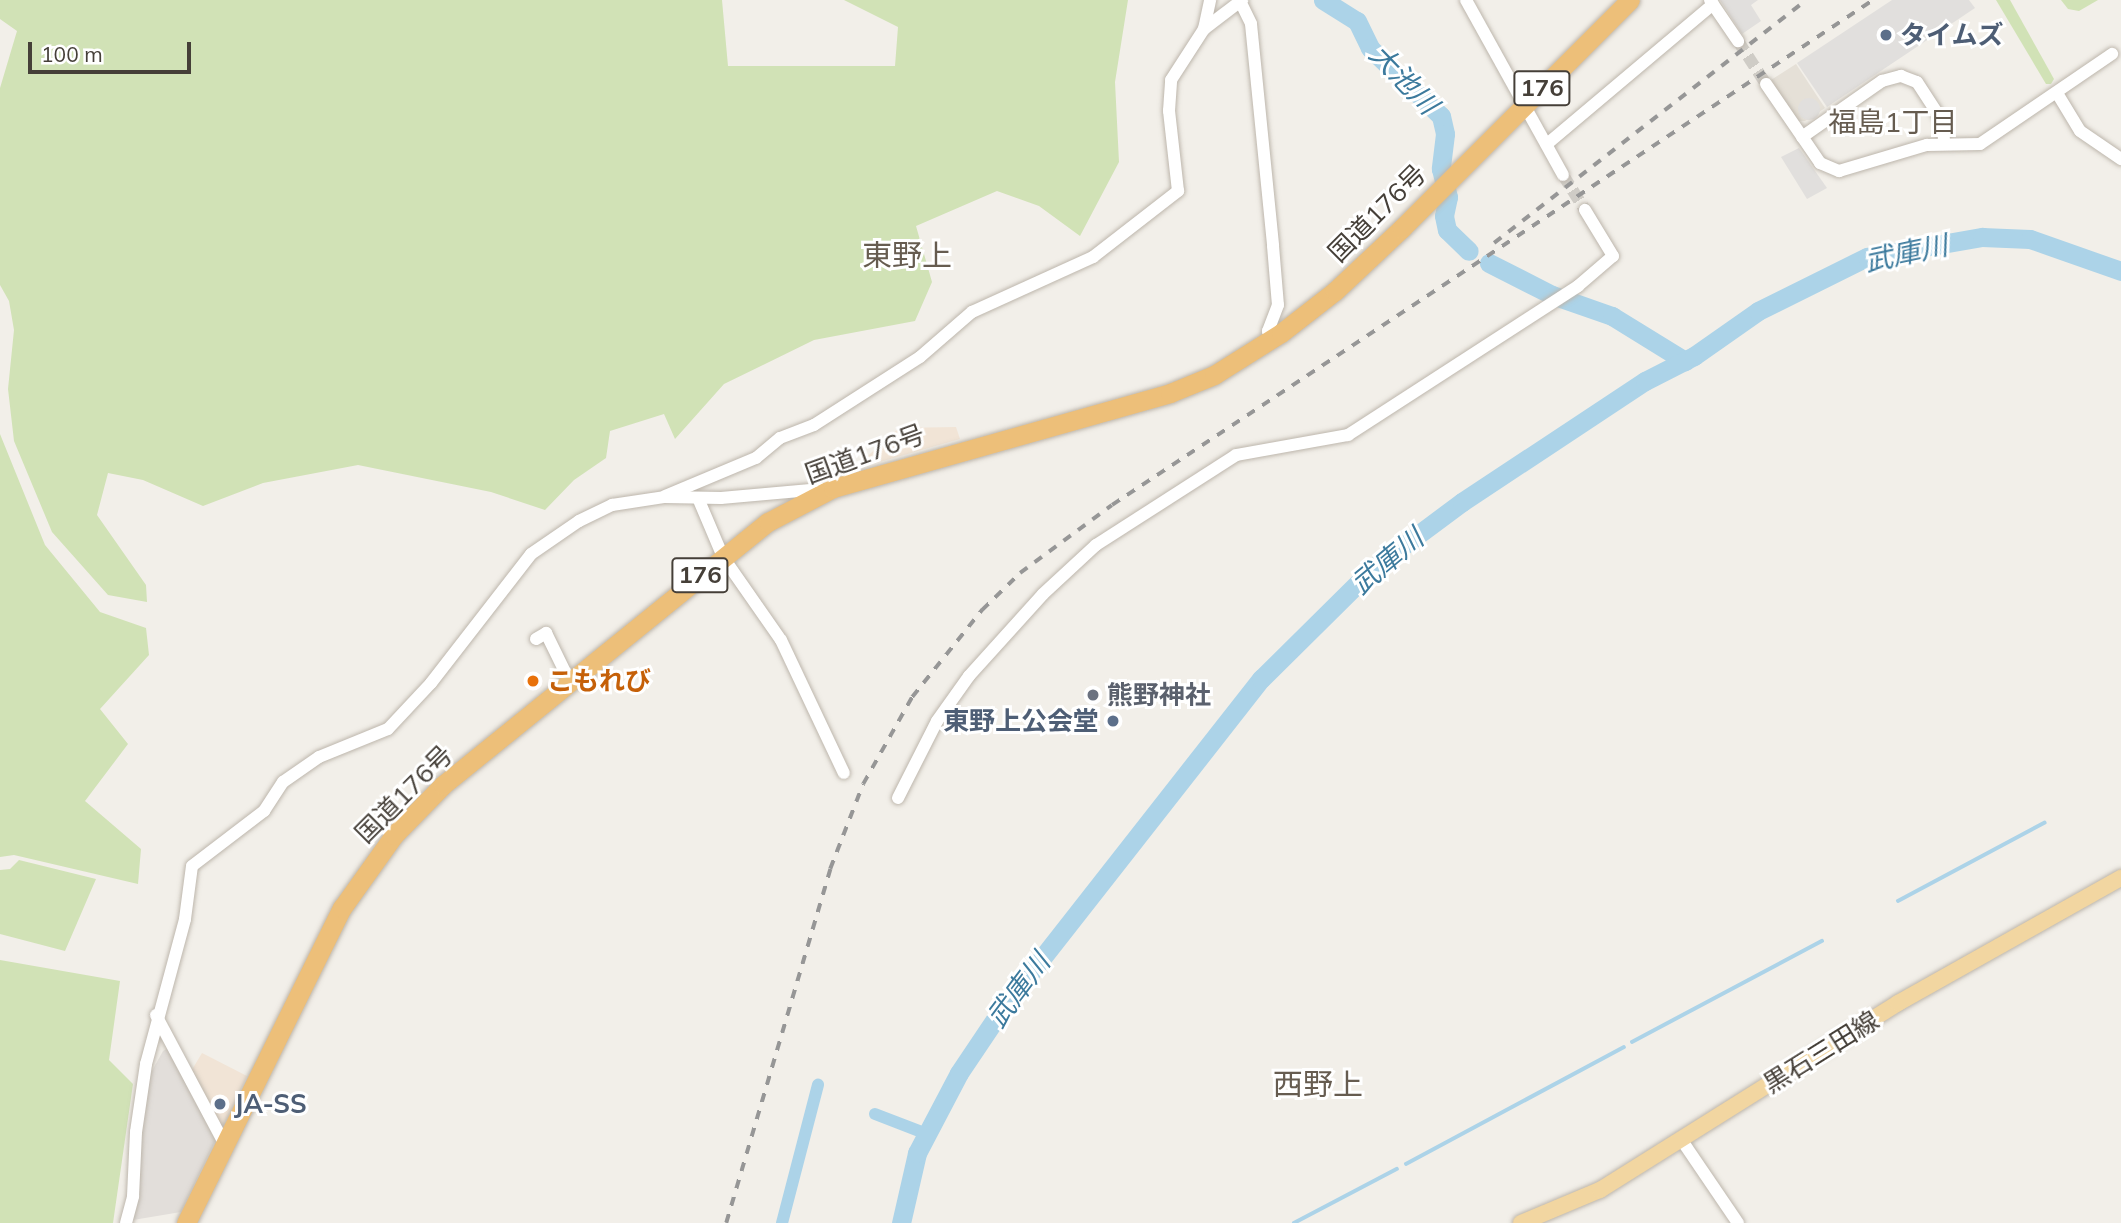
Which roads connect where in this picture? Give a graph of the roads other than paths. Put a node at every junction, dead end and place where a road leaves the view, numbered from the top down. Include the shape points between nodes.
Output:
1 (1210, 0) edge
2 (1466, 0) edge
3 (1630, 0) edge
4 (1241, 1) edge
5 (1711, 2) edge
6 (1204, 29) junction
7 (1738, 41) tunnel mouth
8 (2112, 54) dead end
9 (1766, 84) tunnel mouth
10 (2057, 93) junction
11 (1526, 104) junction
12 (1802, 137) junction
13 (1546, 144) junction
14 (1944, 144) junction
15 (2121, 159) edge
16 (1563, 175) tunnel mouth
17 (1585, 210) tunnel mouth
18 (1271, 339) junction
19 (833, 488) junction
20 (664, 497) junction
21 (698, 498) junction
22 (723, 557) junction
23 (536, 639) dead end
24 (570, 682) junction
25 (844, 773) dead end
26 (898, 798) dead end
27 (2121, 878) edge
28 (156, 1015) junction
29 (1683, 1142) junction
30 (225, 1145) junction
31 (126, 1223) edge
32 (186, 1223) edge
33 (1521, 1223) edge
34 (1738, 1223) edge

1 - 6 street
2 - 11 street
3 - 11 highway, 国道176号 / 176
4 - 6 street
4 - 18 street via 1251,24 1273,246 1278,305 1268,331
5 - 7 street
5 - 13 street
6 - 20 street via 1171,80 1169,111 1178,191 1093,257 972,312 920,357 814,425 780,438 756,458
8 - 10 street
9 - 12 street
10 - 14 street via 1980,144
10 - 15 street via 2080,131
11 - 13 street
11 - 18 highway, 国道176号 / 176 via 1335,291
12 - 14 street via 1820,163 1839,171 1891,153
12 - 14 street via 1882,81 1901,76 1917,82 1936,112 1944,128
13 - 16 street
17 - 26 street via 1613,256 1578,286 1348,435 1236,455 1096,545 1043,594 969,676 937,721
18 - 19 highway, 国道176号 / 176 via 1214,375 1170,393
19 - 21 street
19 - 22 highway, 国道176号 / 176 via 768,522
20 - 21 street
20 - 28 street via 612,505 531,554 431,683 388,729 319,757 283,782 264,811 192,866 185,919
21 - 22 street
22 - 24 highway, 国道176号 / 176
22 - 25 street via 781,640
23 - 24 street via 546,633
24 - 30 highway, 国道176号 / 176 via 443,785 369,866 342,908
27 - 29 main road, 黒石三田線 via 1898,1003
28 - 30 street
28 - 31 street
29 - 33 main road, 黒石三田線 via 1600,1190
29 - 34 street
30 - 32 highway, 国道176号 / 176

